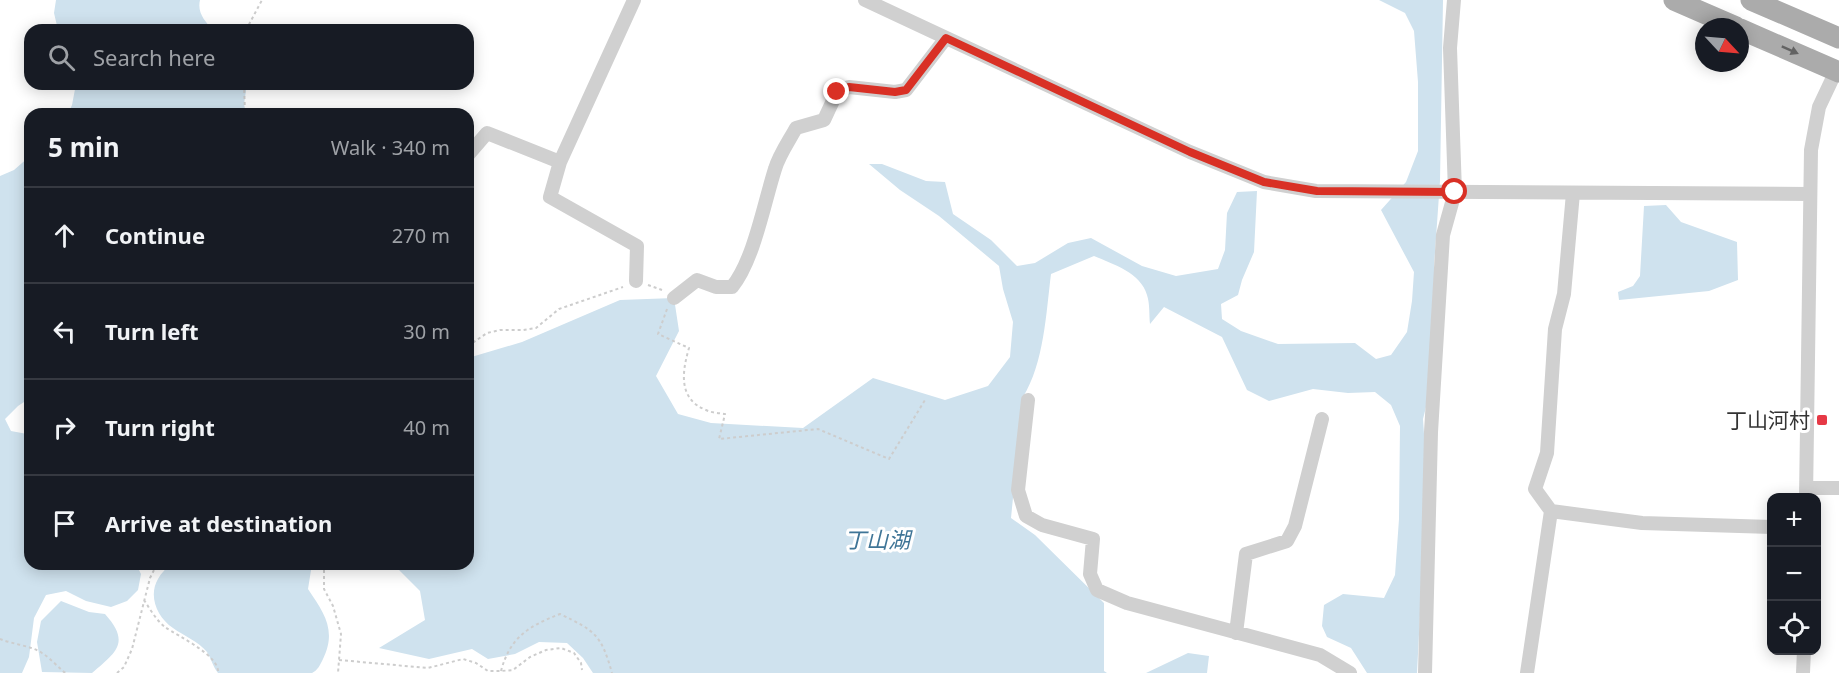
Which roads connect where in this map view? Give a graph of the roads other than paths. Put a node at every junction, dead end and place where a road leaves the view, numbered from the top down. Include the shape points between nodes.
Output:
1 (634, 0) edge
2 (865, 0) edge
3 (1454, 0) edge
4 (1674, 0) edge
5 (1751, 0) edge
6 (1715, 18) edge
7 (1749, 33) edge
8 (946, 38) junction
9 (1839, 38) edge
10 (1838, 71) edge
11 (474, 148) edge
12 (560, 162) junction
13 (1455, 192) junction
14 (1573, 193) junction
15 (1810, 194) junction
16 (636, 281) road end
17 (669, 297) road end
18 (1028, 400) dead end
19 (1322, 419) dead end
20 (1839, 488) edge
21 (1806, 493) edge
22 (1551, 511) junction
23 (1767, 527) edge
24 (1236, 633) junction
25 (1804, 655) edge
26 (1350, 673) edge
27 (1425, 673) edge
28 (1527, 673) edge
29 (1803, 673) edge

1 - 12 street
2 - 8 street
3 - 13 street via 1450,48
4 - 6 main road
5 - 9 main road
7 -> 10 main road
8 - 13 street via 1190,152 1264,182 1317,191
8 - 17 street via 906,90 849,87 837,92 824,120 796,128 775,166 739,278 732,287 716,287 697,280
10 - 15 street via 1819,107 1811,150
11 - 12 street via 487,133
12 - 16 street via 550,197 637,246
13 - 14 street
13 - 27 street via 1442,247 1431,432
14 - 15 street
14 - 22 street via 1564,294 1556,329 1547,453 1535,489
15 - 21 street
18 - 24 street via 1018,490 1026,516 1042,525 1092,538 1090,574 1097,590 1127,603
19 - 24 street via 1287,541 1246,554
20 - 21 street
22 - 23 street via 1642,523
22 - 28 street
24 - 26 street via 1320,655
25 - 29 street

